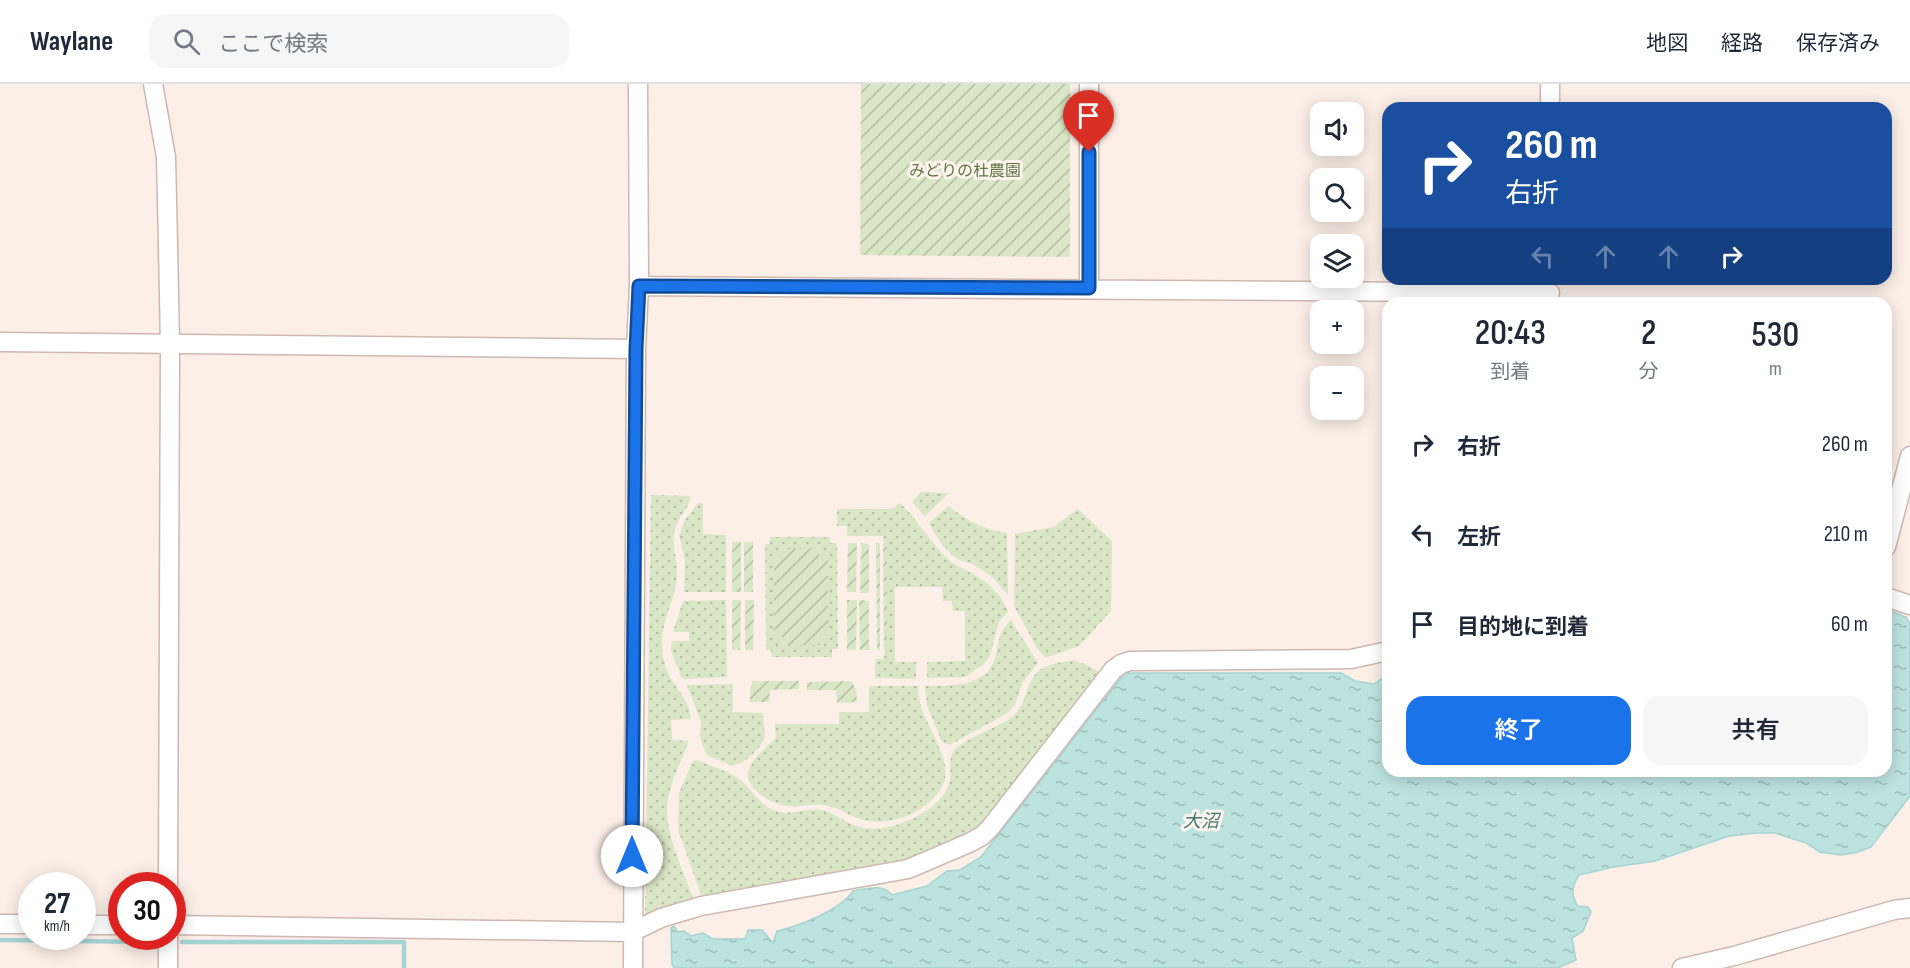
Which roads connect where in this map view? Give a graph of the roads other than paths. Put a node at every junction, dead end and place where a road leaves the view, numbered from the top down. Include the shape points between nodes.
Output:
1 (153, 84) edge
2 (638, 84) edge
3 (1089, 84) edge
4 (1550, 84) edge
5 (1550, 102) edge
6 (639, 286) junction
7 (1089, 288) junction
8 (1550, 292) edge
9 (0, 342) edge
10 (170, 344) junction
11 (636, 349) junction
12 (1910, 456) edge
13 (1892, 524) edge
14 (1892, 599) edge
15 (1910, 605) edge
16 (1382, 652) edge
17 (168, 872) edge
18 (1910, 908) edge
19 (0, 924) edge
20 (18, 924) edge
21 (186, 925) edge
22 (632, 932) junction
23 (168, 950) edge
24 (168, 968) edge
25 (633, 968) edge
26 (1682, 968) edge

1 - 10 street via 166,157
2 - 6 street
3 - 7 street
4 - 5 street
6 - 7 street
6 - 11 street
7 - 8 street
9 - 10 street
10 - 11 street
10 - 17 street
11 - 22 street
12 - 13 street
14 - 15 street
16 - 22 street via 1351,659 1121,664 982,836 909,869 701,906
18 - 26 street
19 - 20 street
21 - 22 street
22 - 25 street
23 - 24 street

